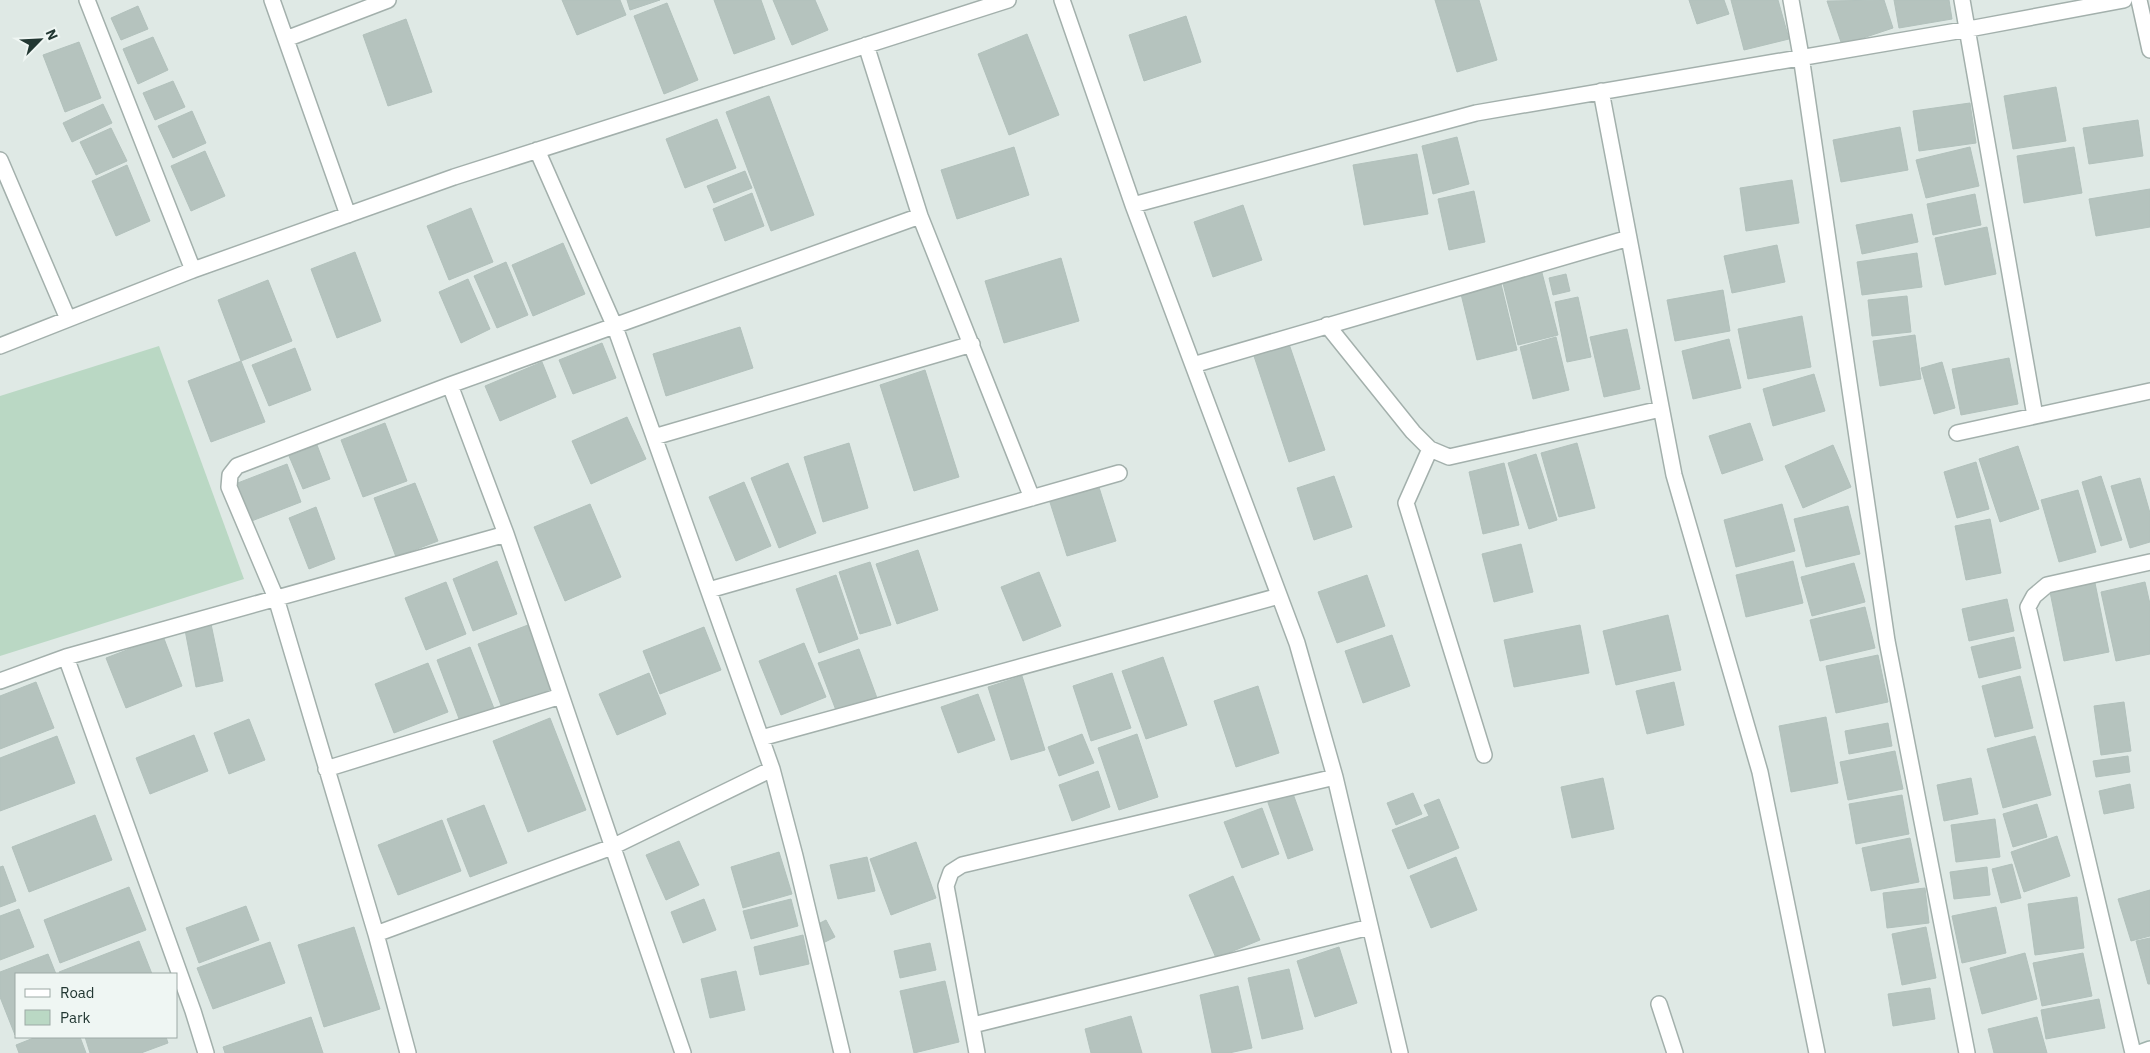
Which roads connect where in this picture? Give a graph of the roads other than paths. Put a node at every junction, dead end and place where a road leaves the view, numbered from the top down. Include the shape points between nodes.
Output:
1 (87, 0) edge
2 (272, 0) edge
3 (388, 0) edge
4 (1008, 0) edge
5 (1062, 0) edge
6 (1791, 0) edge
7 (1962, 0) edge
8 (2124, 0) edge
9 (2139, 0) edge
10 (1969, 29) junction
11 (286, 39) junction
12 (866, 45) junction
13 (2150, 50) edge
14 (1801, 56) junction
15 (1601, 91) junction
16 (537, 150) junction
17 (0, 160) edge
18 (1133, 205) junction
19 (348, 215) junction
20 (920, 216) junction
21 (1629, 238) junction
22 (192, 270) junction
23 (68, 319) junction
24 (1327, 325) junction
25 (614, 327) junction
26 (972, 344) junction
27 (0, 346) edge
28 (1193, 366) junction
29 (450, 385) junction
30 (2150, 391) edge
31 (1661, 409) junction
32 (2035, 416) junction
33 (1958, 434) dead end
34 (654, 437) junction
35 (1430, 449) junction
36 (1119, 473) dead end
37 (1032, 498) junction
38 (506, 534) junction
39 (2150, 562) edge
40 (708, 590) junction
41 (1279, 596) junction
42 (276, 598) junction
43 (66, 657) junction
44 (0, 681) edge
45 (561, 696) junction
46 (761, 738) junction
47 (1484, 755) dead end
48 (326, 769) junction
49 (772, 769) junction
50 (1335, 778) junction
51 (612, 847) junction
52 (1370, 927) junction
53 (376, 934) junction
54 (1659, 1004) dead end
55 (973, 1025) junction
56 (2150, 1048) edge
57 (206, 1053) edge
58 (408, 1053) edge
59 (683, 1053) edge
60 (842, 1053) edge
61 (977, 1053) edge
62 (1400, 1053) edge
63 (1675, 1053) edge
64 (1818, 1053) edge
65 (1967, 1053) edge
66 (2134, 1053) edge
67 (2139, 1053) edge

1 - 22 street
2 - 11 street
3 - 11 street
4 - 12 street
5 - 18 street
6 - 14 street
7 - 10 street
8 - 10 street
9 - 13 street
10 - 14 street
10 - 32 street
11 - 19 street
12 - 16 street
12 - 20 street
14 - 15 street
14 - 65 street via 1887,641
15 - 18 street via 1476,113
15 - 21 street
16 - 19 street
16 - 25 street
17 - 23 street
18 - 28 street
19 - 22 street
20 - 25 street
20 - 26 street
21 - 24 street
21 - 31 street
22 - 23 street
23 - 27 street
24 - 28 street
24 - 35 street
25 - 29 street
25 - 34 street
26 - 34 street
26 - 37 street
28 - 41 street
29 - 38 street
29 - 42 street via 237,466 230,475 229,487
30 - 32 street
31 - 35 street via 1449,457
31 - 64 street via 1674,475 1760,772
32 - 33 street
34 - 40 street
35 - 47 street via 1406,503
36 - 37 street
37 - 40 street
38 - 42 street
38 - 45 street
39 - 66 street via 2047,585 2034,596 2028,608
40 - 46 street
41 - 46 street
41 - 50 street
42 - 43 street
42 - 48 street
43 - 44 street
43 - 57 street
45 - 48 street
45 - 51 street
46 - 49 street
48 - 53 street
49 - 51 street
49 - 60 street
50 - 52 street
50 - 55 street via 962,866 951,872 946,886
51 - 53 street
51 - 59 street
52 - 55 street
52 - 62 street
53 - 58 street
54 - 63 street
55 - 61 street
56 - 67 street

